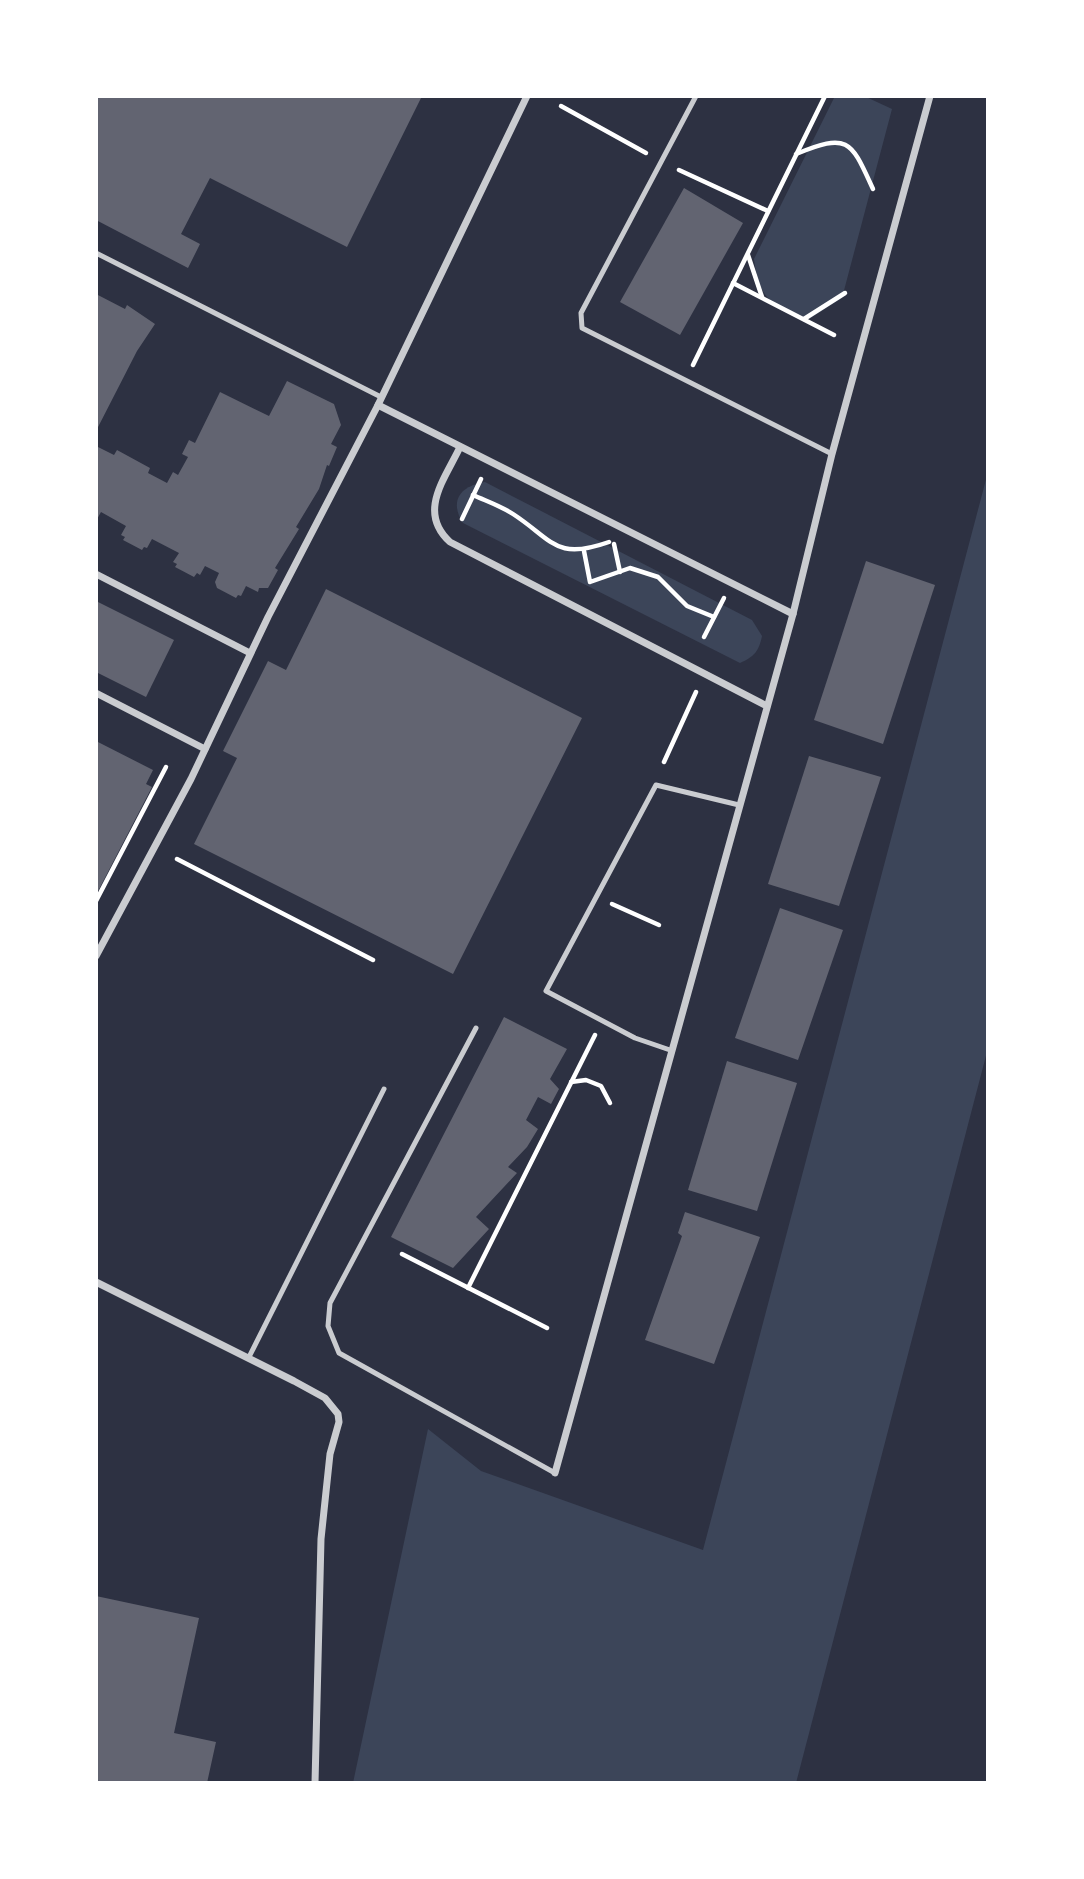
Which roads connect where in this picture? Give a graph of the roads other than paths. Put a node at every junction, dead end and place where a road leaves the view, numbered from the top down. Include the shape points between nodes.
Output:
1 (527, 96) edge
2 (696, 96) edge
3 (927, 97) edge
4 (96, 253) edge
5 (379, 401) junction
6 (460, 447) junction
7 (832, 454) junction
8 (96, 574) edge
9 (793, 614) junction
10 (250, 653) junction
11 (96, 693) edge
12 (767, 706) junction
13 (205, 749) junction
14 (739, 805) junction
15 (99, 945) edge
16 (96, 956) edge
17 (475, 1028) dead end
18 (670, 1050) junction
19 (384, 1089) dead end
20 (96, 1282) edge
21 (249, 1357) junction
22 (555, 1473) joint
23 (315, 1783) edge

1 - 5 street
2 - 7 lane via 581,313 582,328
3 - 7 street
4 - 5 lane
5 - 6 street
5 - 10 street
6 - 9 street
6 - 12 street via 433,503 435,520 450,542
7 - 9 street
8 - 10 street
9 - 12 street
10 - 13 street
11 - 13 street
12 - 14 street
13 - 15 street
14 - 18 street
14 - 18 lane via 656,785 546,991 635,1038
15 - 16 street
17 - 22 lane via 330,1303 327,1326 339,1353
18 - 22 street
19 - 21 lane
20 - 21 street
21 - 23 street via 325,1398 338,1414 321,1539

